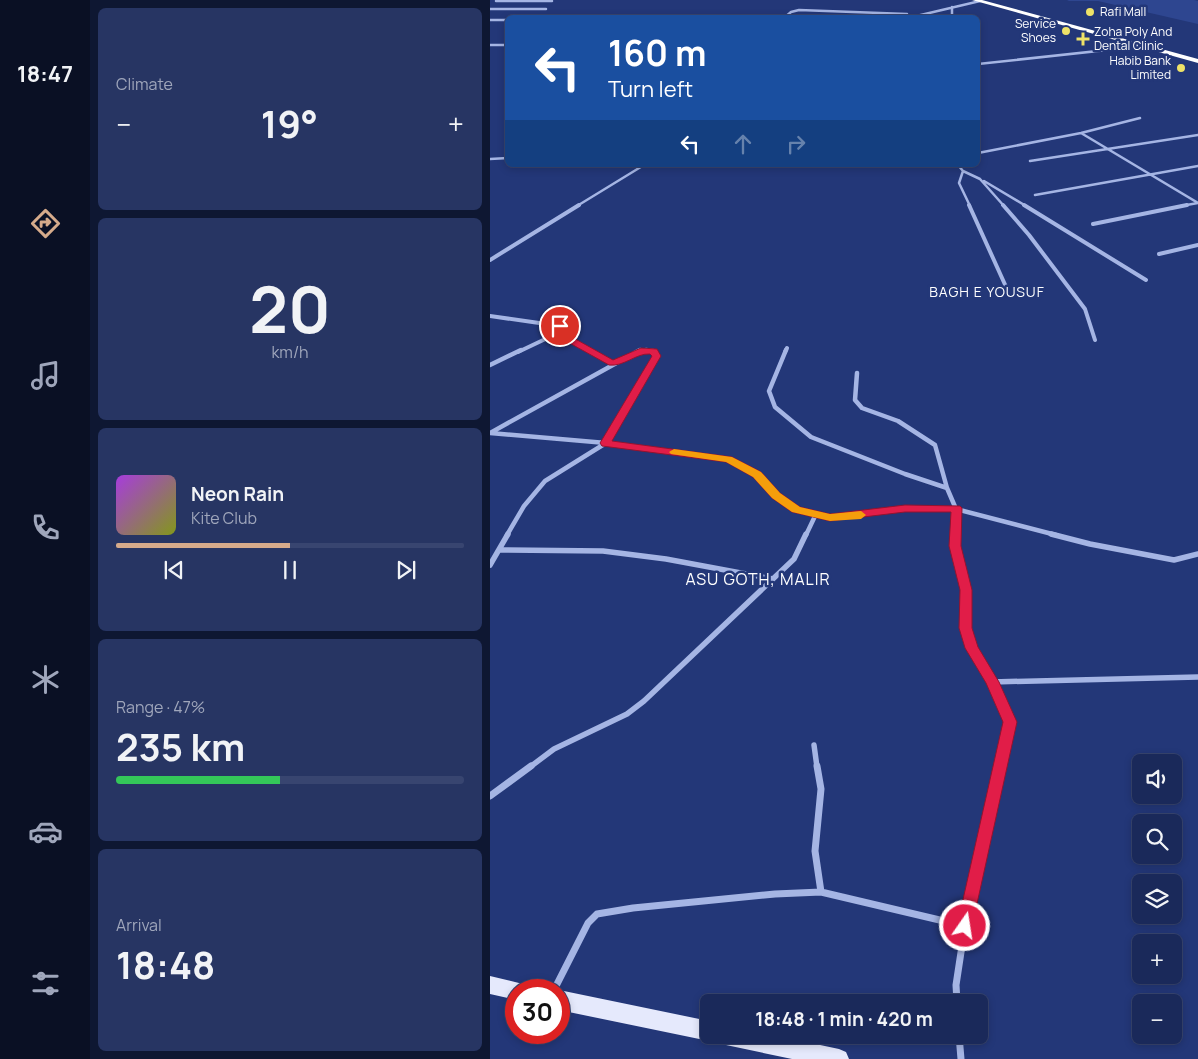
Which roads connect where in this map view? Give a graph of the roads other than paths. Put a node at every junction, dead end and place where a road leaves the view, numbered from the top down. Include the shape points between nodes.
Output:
1 (994, 0) edge
2 (496, 1) edge
3 (552, 1) dead end
4 (978, 1) edge
5 (490, 6) edge
6 (952, 7) junction
7 (490, 9) edge
8 (546, 9) dead end
9 (838, 12) junction
10 (788, 15) edge
11 (834, 15) edge
12 (907, 15) edge
13 (919, 15) edge
14 (952, 15) edge
15 (490, 20) edge
16 (505, 20) edge
17 (490, 45) edge
18 (505, 45) edge
19 (1145, 46) junction
20 (1198, 53) edge
21 (1198, 61) edge
22 (980, 64) edge
23 (1140, 118) dead end
24 (1081, 133) junction
25 (1198, 134) edge
26 (1110, 149) junction
27 (980, 153) edge
28 (505, 158) edge
29 (490, 159) edge
30 (1030, 161) dead end
31 (1198, 166) edge
32 (641, 167) edge
33 (960, 167) edge
34 (963, 171) junction
35 (1151, 174) junction
36 (980, 179) junction
37 (1035, 195) dead end
38 (1198, 203) edge
39 (1093, 224) dead end
40 (1198, 245) edge
41 (1159, 254) dead end
42 (490, 259) edge
43 (1146, 280) dead end
44 (1007, 289) dead end
45 (490, 316) edge
46 (558, 333) junction
47 (1095, 340) dead end
48 (787, 348) dead end
49 (613, 364) junction
50 (490, 365) edge
51 (857, 373) dead end
52 (490, 433) edge
53 (606, 443) junction
54 (947, 488) junction
55 (956, 508) junction
56 (816, 514) junction
57 (500, 550) junction
58 (1197, 556) edge
59 (490, 565) edge
60 (772, 579) junction
61 (1198, 676) edge
62 (992, 682) junction
63 (814, 745) dead end
64 (490, 796) edge
65 (820, 892) junction
66 (965, 926) junction
67 (560, 979) edge
68 (490, 985) edge
69 (505, 988) edge
70 (957, 994) edge
71 (570, 1002) edge
72 (700, 1029) edge
73 (768, 1044) edge
74 (960, 1044) edge
75 (839, 1059) edge
76 (961, 1059) edge

1 - 20 highway
2 - 3 street
2 - 5 street
4 - 6 street
4 - 19 highway
6 - 13 street
6 - 14 street
7 - 8 street
9 - 10 street via 794,10
9 - 11 street
9 - 12 street
15 - 16 street
17 - 18 street
19 - 21 highway
19 - 22 street
23 - 24 street
24 - 26 street
24 - 27 street
25 - 26 street
26 - 30 street
26 - 35 street
28 - 29 street
31 - 35 street
32 - 42 street
33 - 34 street
34 - 36 street
34 - 44 street via 959,183
35 - 37 street
35 - 38 street
36 - 43 street
36 - 47 street via 1030,235 1085,309
38 - 39 street
40 - 41 street
45 - 46 street via 556,325 562,328
46 - 49 street
46 - 50 street
48 - 54 street via 769,391 775,407 811,437
49 - 52 street
49 - 53 street via 641,350 654,351 656,356
51 - 54 street via 854,400 862,408 898,421 935,445
52 - 53 street
53 - 56 street via 728,459 757,475 776,495 796,509
53 - 57 street via 545,481 524,506
54 - 55 street
55 - 56 street via 905,508 830,517
55 - 58 street via 1100,546 1174,560
55 - 62 street via 955,546 966,590 966,628 971,648
56 - 60 street via 794,559
57 - 59 street
57 - 60 street via 603,552 666,559
60 - 64 street via 644,701 627,714 554,749
61 - 62 street
62 - 66 street via 1010,722
63 - 65 street via 822,789 815,852
65 - 66 street
65 - 67 street via 642,907 597,914 588,923
66 - 70 street
68 - 69 main road
71 - 72 main road
73 - 75 main road
74 - 76 street

